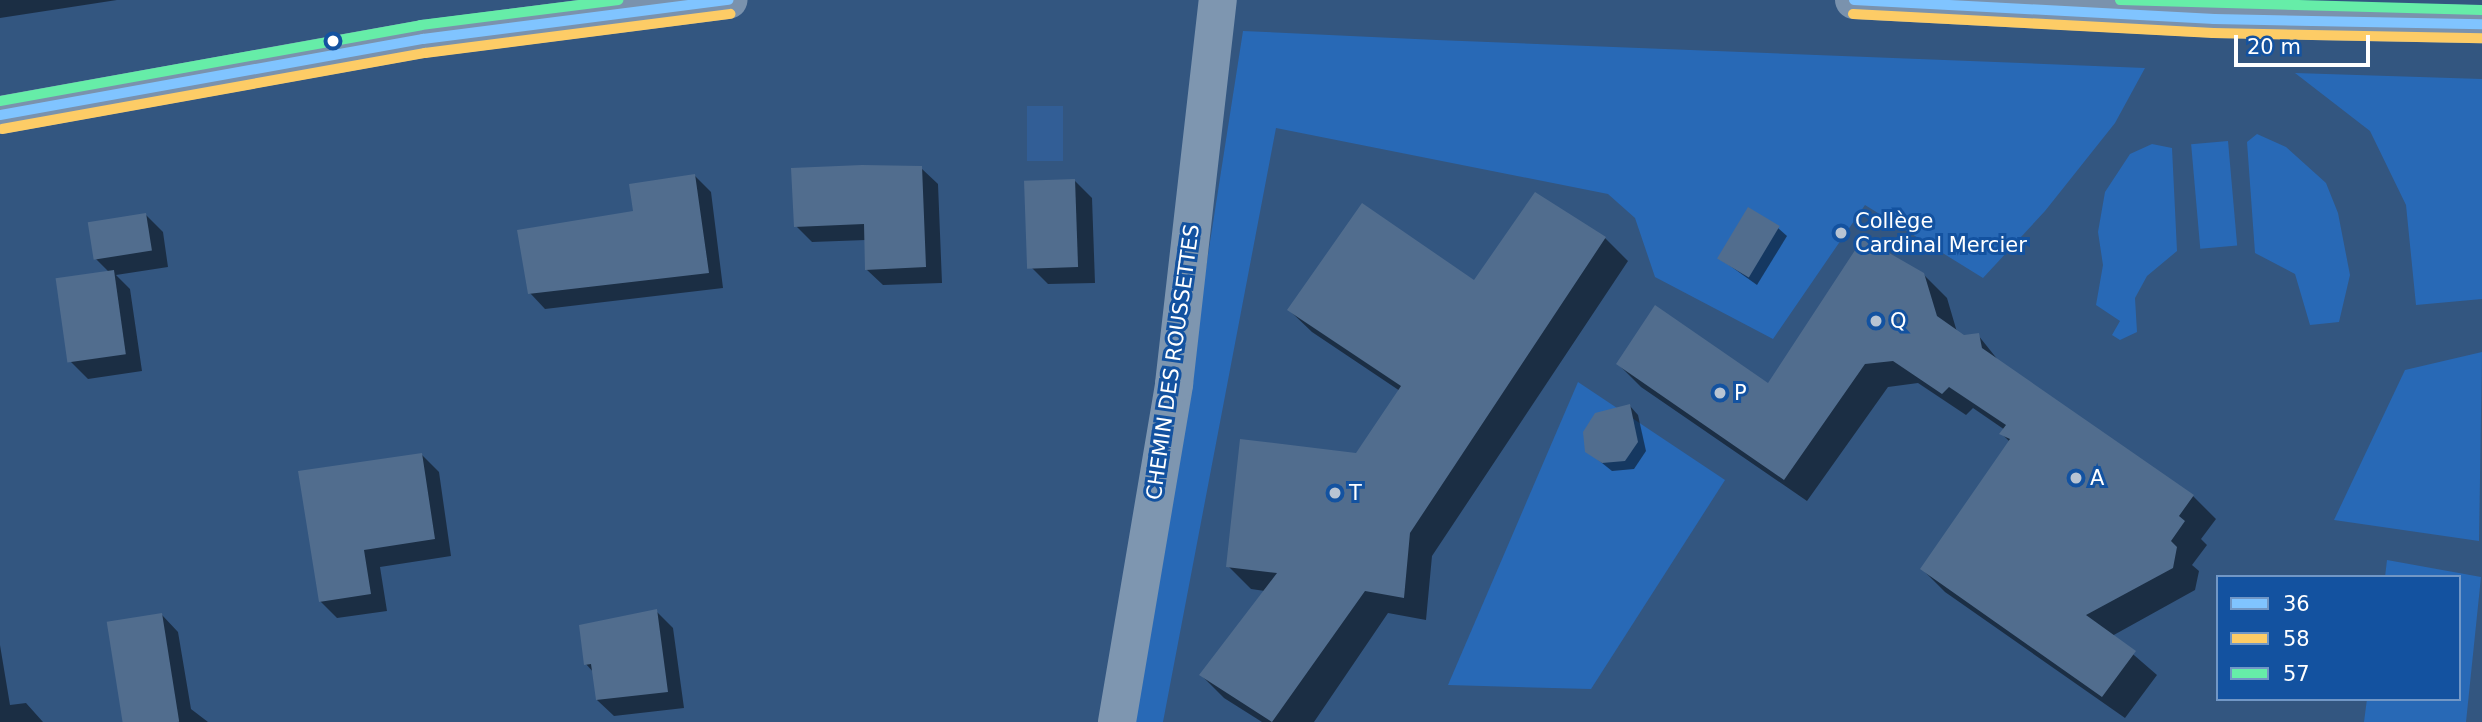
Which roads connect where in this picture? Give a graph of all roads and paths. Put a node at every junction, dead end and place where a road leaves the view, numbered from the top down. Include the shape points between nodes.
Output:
1 (729, 0) edge
2 (1217, 0) edge
3 (1854, 0) edge
4 (2482, 24) edge
5 (0, 115) edge
6 (1118, 722) edge

1 - 5 main road via 423,39
2 - 6 street, CHEMIN DES ROUSSETTES via 1174,384
3 - 4 main road via 2214,19

